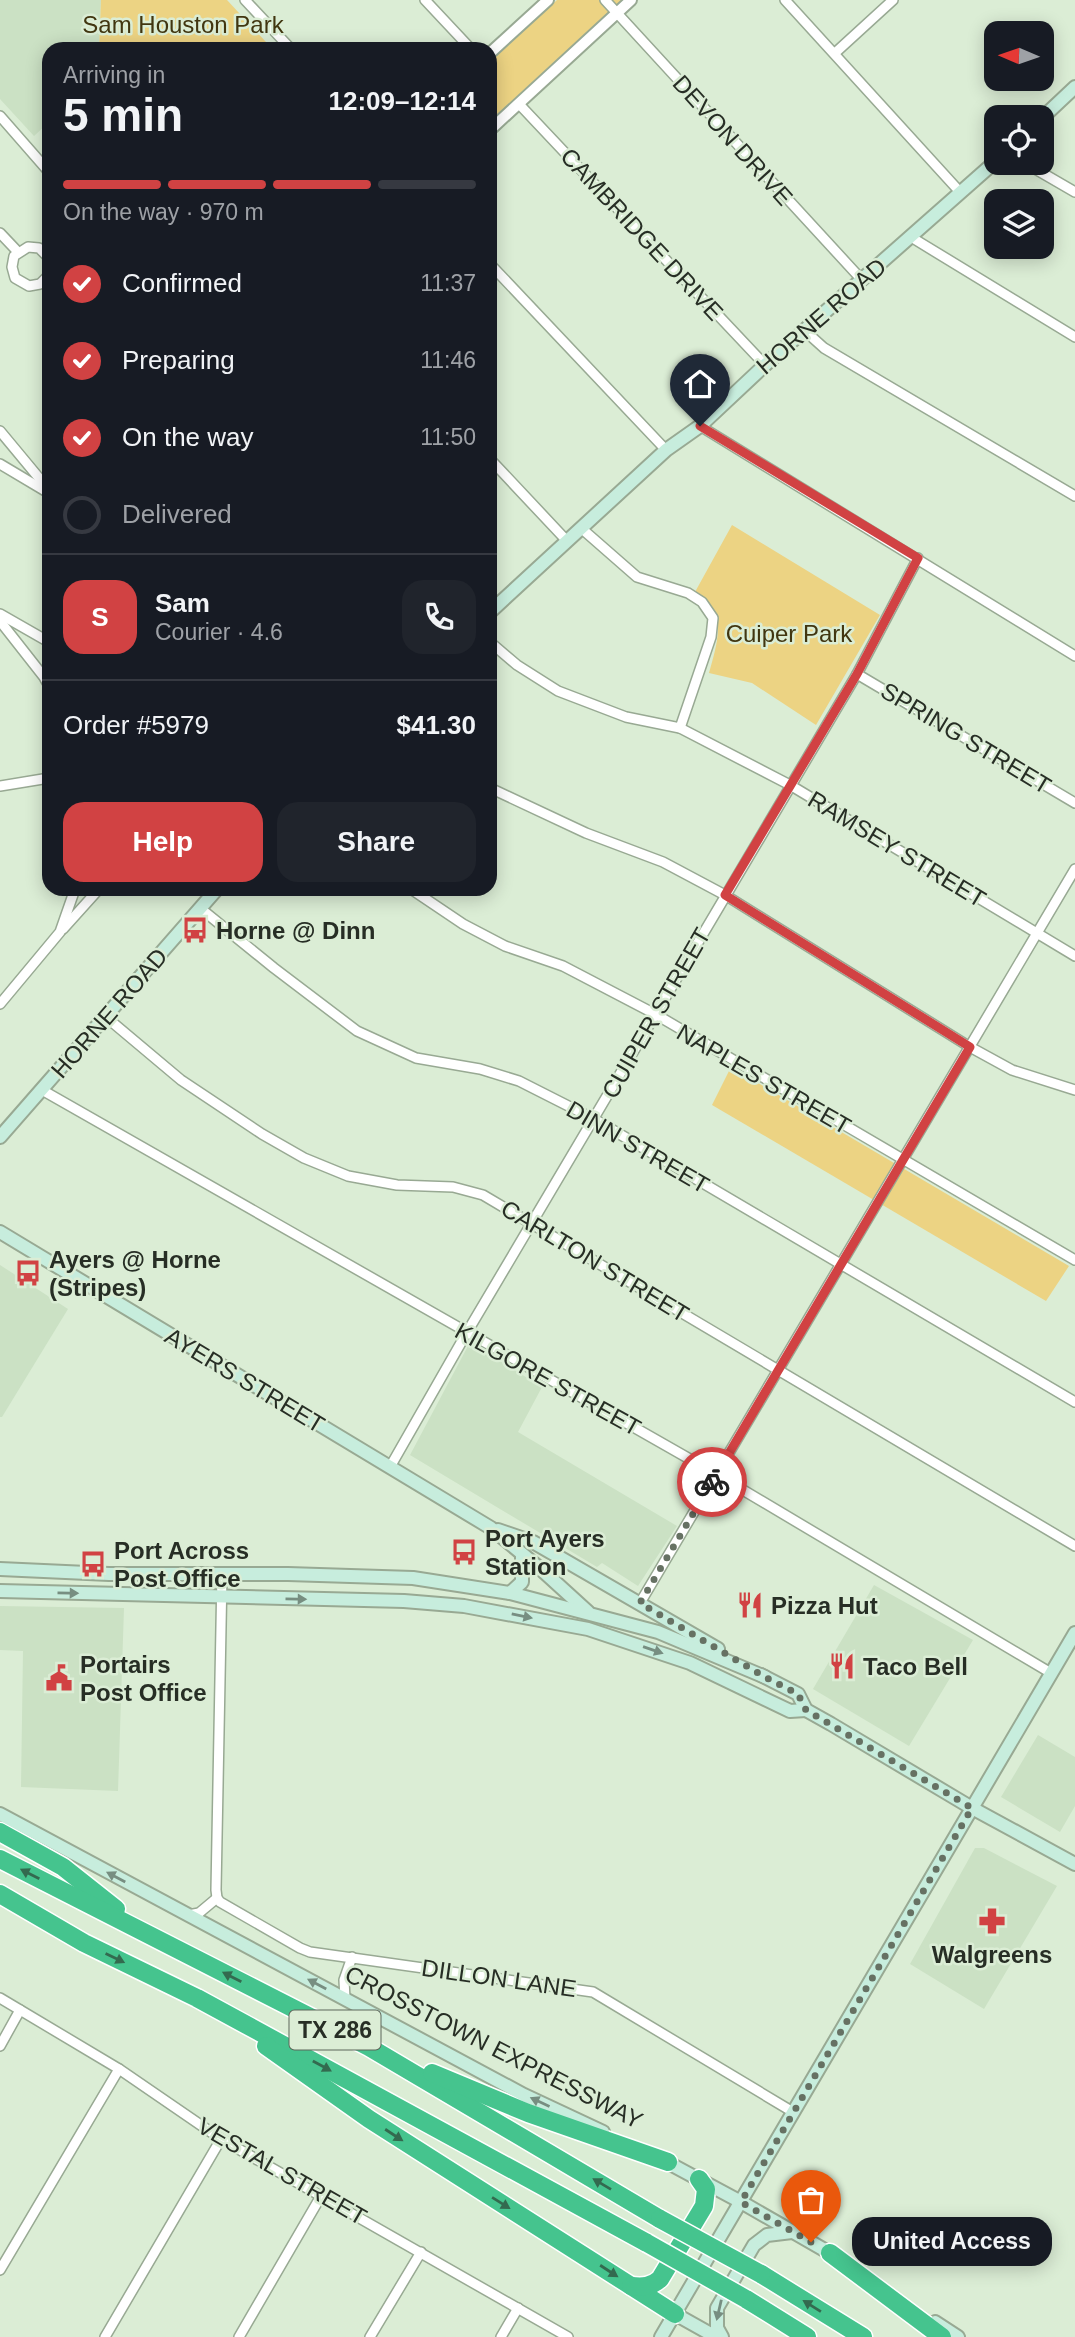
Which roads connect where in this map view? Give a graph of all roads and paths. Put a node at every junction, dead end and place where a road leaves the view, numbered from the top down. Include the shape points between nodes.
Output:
1 (245, 0) edge
2 (425, 0) edge
3 (548, 0) edge
4 (605, 0) edge
5 (631, 0) edge
6 (785, 0) edge
7 (893, 0) edge
8 (617, 13) junction
9 (284, 42) edge
10 (464, 42) edge
11 (497, 47) edge
12 (835, 53) junction
13 (1075, 87) edge
14 (519, 104) junction
15 (1054, 107) edge
16 (0, 116) edge
17 (497, 124) edge
18 (42, 164) edge
19 (984, 171) edge
20 (1046, 175) edge
21 (960, 192) junction
22 (1075, 192) edge
23 (0, 233) edge
24 (911, 237) junction
25 (42, 250) edge
26 (18, 252) junction
27 (497, 271) edge
28 (862, 280) junction
29 (42, 282) edge
30 (804, 330) junction
31 (1075, 337) edge
32 (765, 365) junction
33 (700, 426) junction
34 (0, 430) edge
35 (666, 450) junction
36 (0, 464) edge
37 (497, 467) edge
38 (42, 482) edge
39 (42, 487) edge
40 (1075, 496) edge
41 (581, 528) junction
42 (566, 541) junction
43 (918, 558) junction
44 (497, 605) edge
45 (0, 614) edge
46 (0, 621) edge
47 (42, 638) edge
48 (497, 648) edge
49 (1075, 656) edge
50 (42, 674) edge
51 (857, 674) junction
52 (680, 728) junction
53 (42, 779) edge
54 (790, 785) junction
55 (0, 786) edge
56 (497, 791) edge
57 (1075, 803) edge
58 (1075, 869) edge
59 (725, 895) junction
60 (73, 896) edge
61 (93, 896) edge
62 (211, 896) edge
63 (421, 896) edge
64 (200, 908) junction
65 (61, 932) junction
66 (1037, 933) junction
67 (1075, 956) edge
68 (0, 1004) edge
69 (654, 1014) junction
70 (106, 1017) junction
71 (970, 1047) junction
72 (42, 1090) junction
73 (1075, 1090) edge
74 (594, 1119) junction
75 (0, 1138) edge
76 (903, 1161) junction
77 (531, 1224) junction
78 (0, 1232) edge
79 (1075, 1260) edge
80 (840, 1264) junction
81 (466, 1334) junction
82 (780, 1369) junction
83 (1075, 1402) edge
84 (390, 1467) junction
85 (716, 1474) junction
86 (491, 1528) junction
87 (1075, 1546) edge
88 (522, 1555) junction
89 (0, 1569) edge
90 (222, 1574) junction
91 (0, 1591) edge
92 (510, 1593) junction
93 (221, 1597) junction
94 (640, 1603) junction
95 (591, 1615) junction
96 (1075, 1633) edge
97 (1051, 1673) junction
98 (765, 1677) junction
99 (806, 1710) junction
100 (972, 1808) junction
101 (0, 1814) edge
102 (0, 1832) edge
103 (0, 1858) edge
104 (1075, 1864) edge
105 (0, 1895) edge
106 (217, 1898) junction
107 (0, 1902) edge
108 (34, 1913) junction
109 (188, 1916) junction
110 (149, 1935) junction
111 (352, 1957) junction
112 (0, 1998) edge
113 (197, 1998) junction
114 (345, 1999) junction
115 (20, 2010) junction
116 (0, 2046) edge
117 (369, 2047) junction
118 (118, 2069) junction
119 (793, 2112) junction
120 (221, 2139) junction
121 (668, 2162) junction
122 (699, 2179) junction
123 (321, 2196) junction
124 (741, 2202) junction
125 (792, 2232) junction
126 (421, 2252) junction
127 (830, 2253) junction
128 (0, 2270) edge
129 (631, 2286) junction
130 (518, 2308) junction
131 (674, 2314) junction
132 (105, 2337) edge
133 (239, 2337) edge
134 (370, 2337) edge
135 (501, 2337) edge
136 (568, 2337) edge
137 (661, 2337) edge
138 (716, 2337) edge
139 (722, 2337) edge
140 (807, 2337) edge
141 (863, 2337) edge
142 (942, 2337) edge
143 (958, 2337) edge

1 - 9 street
2 - 10 street
3 - 11 street
4 - 8 street, DEVON DRIVE
5 - 8 street
6 - 12 street
7 - 12 street
8 - 14 street
8 - 28 street, DEVON DRIVE
12 - 21 street
13 - 15 main road
14 - 17 street
14 - 32 street, CAMBRIDGE DRIVE
16 - 18 street
19 - 21 main road, HORNE ROAD
20 - 22 street
21 - 24 main road, HORNE ROAD
23 - 26 street
24 - 28 main road, HORNE ROAD
24 - 31 street
25 - 26 street via 33,247
26 - 29 street via 12,267 19,282 35,286
27 - 35 street
28 - 30 main road, HORNE ROAD
30 - 32 main road, HORNE ROAD
30 - 40 street via 824,348
32 - 33 main road, HORNE ROAD
33 - 35 main road, HORNE ROAD
33 - 43 street
34 - 38 street
35 - 41 main road, HORNE ROAD
36 - 39 street
37 - 42 street
41 - 42 main road, HORNE ROAD
41 - 52 street via 638,577 688,593 702,602 713,618 711,637
42 - 44 main road, HORNE ROAD
43 - 49 street
43 - 51 street, CUIPER STREET
45 - 47 street
46 - 50 street
48 - 52 street, RAMSEY STREET via 558,691 626,717
51 - 54 street, CUIPER STREET
51 - 57 street, SPRING STREET
52 - 54 street, RAMSEY STREET
53 - 55 street
54 - 59 street, CUIPER STREET
54 - 66 street, RAMSEY STREET
56 - 59 street via 586,834 663,862
58 - 66 street
59 - 69 street, CUIPER STREET
59 - 71 street
60 - 65 street
61 - 65 street
62 - 64 main road, HORNE ROAD
63 - 69 street, NAPLES STREET via 505,946 564,966
64 - 70 main road, HORNE ROAD
64 - 74 street, DINN STREET via 357,1031 416,1058 519,1081
65 - 68 street
66 - 67 street, RAMSEY STREET
66 - 71 street
69 - 74 street, CUIPER STREET
69 - 76 street, NAPLES STREET
70 - 72 main road, HORNE ROAD
70 - 77 street, CARLTON STREET via 181,1080 304,1158 348,1176 397,1185 453,1186 483,1195
71 - 73 street via 1012,1070
71 - 76 street
72 - 75 main road, HORNE ROAD
72 - 81 street, KILGORE STREET
74 - 77 street, CUIPER STREET
74 - 80 street, DINN STREET
76 - 79 street, NAPLES STREET
76 - 80 street
77 - 81 street, CUIPER STREET
77 - 82 street, CARLTON STREET
78 - 84 main road, AYERS STREET
80 - 82 street
80 - 83 street, DINN STREET
81 - 84 street, CUIPER STREET
81 - 85 street, KILGORE STREET
82 - 85 street
82 - 87 street, CARLTON STREET
84 - 86 main road, AYERS STREET
85 - 94 street
85 - 97 street, KILGORE STREET
86 - 88 main road, AYERS STREET
86 - 94 main road, AYERS STREET via 533,1542
88 - 92 main road via 522,1582
88 - 95 main road, AYERS STREET
89 - 90 main road
90 - 92 main road via 413,1578
90 - 93 street
91 -> 93 main road, AYERS STREET
92 - 95 main road
93 -> 99 main road, AYERS STREET via 440,1603 515,1614 588,1629 690,1663 790,1712
93 - 106 street
94 - 98 main road, AYERS STREET
95 - 98 main road via 658,1632
96 - 97 main road
97 - 100 main road
98 - 99 main road, AYERS STREET via 798,1694
99 - 100 main road, AYERS STREET
100 - 104 main road, AYERS STREET
100 - 119 main road
109 -> 101 main road, CROSSTOWN EXPRESSWAY
102 - 110 highway via 63,1867
110 -> 103 highway, TX 286
105 - 108 highway, TX 286
106 - 109 street
106 - 111 street, DILLON LANE via 300,1948
107 - 108 highway
108 -> 113 highway, TX 286
114 -> 109 main road, CROSSTOWN EXPRESSWAY
117 -> 110 highway, TX 286
111 - 114 street via 344,1980
111 - 119 street, DILLON LANE via 593,1992
112 - 115 street, VESTAL STREET
113 -> 129 highway via 369,2119
113 -> 140 highway, TX 286, bridge via 647,2243
121 -> 114 main road, CROSSTOWN EXPRESSWAY via 524,2095
115 - 116 street
115 - 118 street, VESTAL STREET
117 - 121 highway via 528,2113
141 -> 117 highway, TX 286, bridge
118 - 120 street, VESTAL STREET
118 - 128 street
119 - 124 main road
120 - 123 street, VESTAL STREET
120 - 132 street
121 - 122 main road, CROSSTOWN EXPRESSWAY
122 - 124 main road, CROSSTOWN EXPRESSWAY
122 - 129 highway via 706,2189 704,2206 660,2279 653,2285
123 - 126 street, VESTAL STREET
123 - 133 street
124 - 125 main road, CROSSTOWN EXPRESSWAY
124 - 131 main road
125 - 127 main road, CROSSTOWN EXPRESSWAY
125 -> 139 main road via 767,2235 754,2245 716,2308
126 - 130 street, VESTAL STREET
126 - 134 street
127 - 142 highway
127 - 143 main road, CROSSTOWN EXPRESSWAY
129 - 131 highway
130 - 135 street
130 - 136 street, VESTAL STREET
131 - 137 main road
131 - 138 main road

